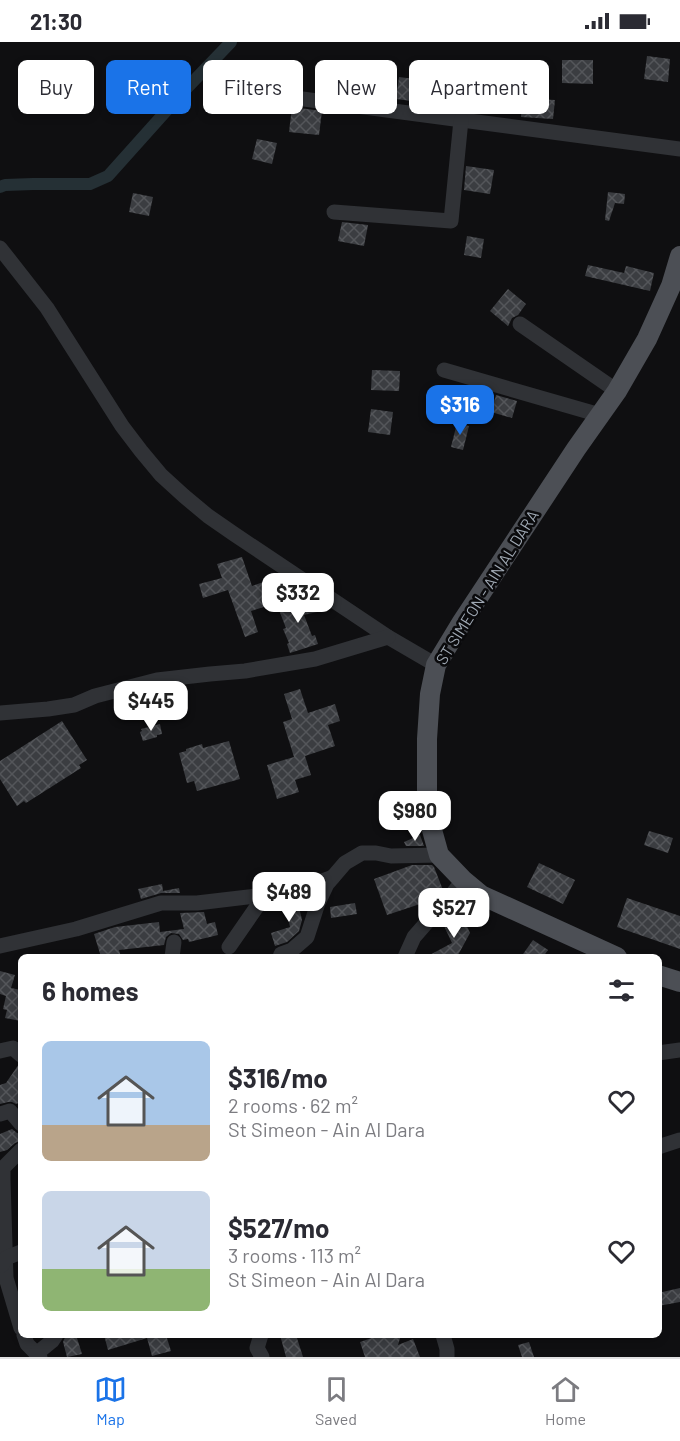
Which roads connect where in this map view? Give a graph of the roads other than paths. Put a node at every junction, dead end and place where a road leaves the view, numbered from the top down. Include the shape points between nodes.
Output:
1 (303, 99) edge
2 (461, 120) junction
3 (680, 149) edge
4 (334, 212) dead end
5 (0, 248) edge
6 (680, 256) edge
7 (520, 324) dead end
8 (444, 370) dead end
9 (617, 391) junction
10 (600, 415) junction
11 (388, 637) junction
12 (436, 665) junction
13 (0, 713) edge
14 (439, 855) junction
15 (333, 878) junction
16 (463, 880) junction
17 (265, 895) junction
18 (0, 946) edge
19 (229, 947) dead end
20 (281, 954) edge
21 (406, 954) edge
22 (610, 954) edge
23 (662, 976) edge
24 (680, 982) edge
25 (680, 1050) edge
26 (0, 1052) edge
27 (18, 1052) edge
28 (662, 1052) edge
29 (0, 1114) edge
30 (18, 1121) edge
31 (680, 1140) edge
32 (662, 1146) edge
33 (18, 1153) edge
34 (18, 1254) edge
35 (3, 1263) edge
36 (18, 1318) edge
37 (25, 1338) edge
38 (54, 1338) edge
39 (260, 1338) edge
40 (444, 1338) edge
41 (38, 1355) edge
42 (262, 1357) edge
43 (447, 1357) edge

1 - 2 street
2 - 3 street
2 - 4 street via 451,221
5 - 11 street via 47,309 122,426 161,474 208,516
6 - 9 main road, ST SIMEON - AIN AL DARA via 647,339
7 - 9 street
8 - 10 street
9 - 10 main road, ST SIMEON - AIN AL DARA
10 - 12 main road, ST SIMEON - AIN AL DARA
11 - 12 street
11 - 13 street via 315,659 245,672 157,680 74,705
12 - 14 main road, ST SIMEON - AIN AL DARA via 427,739 427,812
14 - 15 street via 362,853
14 - 16 main road, ST SIMEON - AIN AL DARA
15 - 17 street
15 - 20 street via 318,903 307,937
16 - 21 street via 414,936
16 - 22 main road, ST SIMEON - AIN AL DARA via 481,895
17 - 18 street via 161,903 76,929
17 - 19 street
23 - 24 main road
25 - 28 street
26 - 27 street via 14,1048
29 - 30 street via 9,1111
31 - 32 street
33 - 35 street via 3,1168
34 - 35 street
35 - 36 street
37 - 41 street
38 - 41 street
39 - 42 street via 257,1348
40 - 43 street

